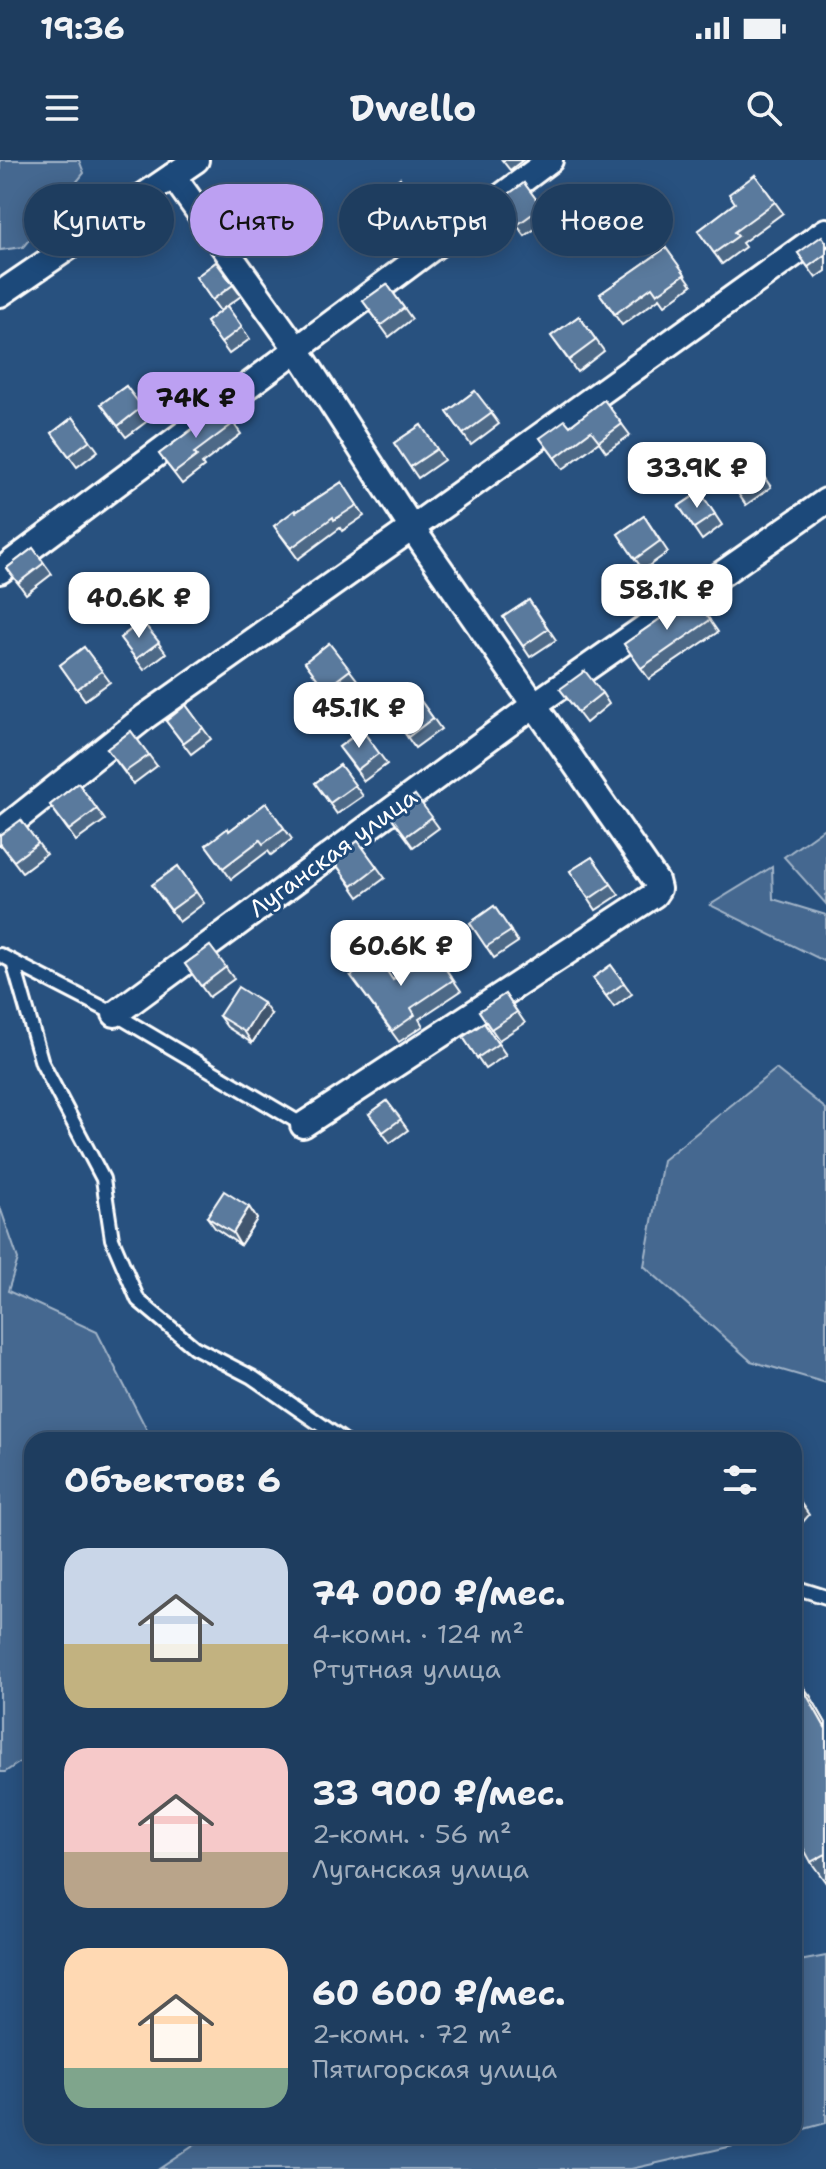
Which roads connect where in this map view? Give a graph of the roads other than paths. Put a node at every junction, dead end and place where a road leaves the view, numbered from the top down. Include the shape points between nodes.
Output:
1 (196, 160) edge
2 (550, 160) edge
3 (173, 176) junction
4 (826, 231) edge
5 (0, 294) edge
6 (296, 348) junction
7 (826, 501) edge
8 (412, 528) junction
9 (0, 571) edge
10 (534, 705) junction
11 (0, 832) edge
12 (0, 955) edge
13 (13, 962) junction
14 (115, 1014) junction
15 (303, 1125) joint
16 (331, 1432) edge
17 (802, 1590) edge
18 (826, 1597) edge

1 - 3 street
2 - 6 street
3 - 5 street
3 - 6 street
4 - 8 street
6 - 8 street
6 - 9 street
7 - 10 street, Луганская улица
8 - 10 street
8 - 11 street via 146,716
10 - 14 street, Луганская улица
10 - 15 street via 658,889
12 - 13 lane
13 - 14 lane
13 - 16 lane via 42,1063 103,1179 112,1239 138,1300 194,1347 252,1377
14 - 15 lane
17 - 18 lane

